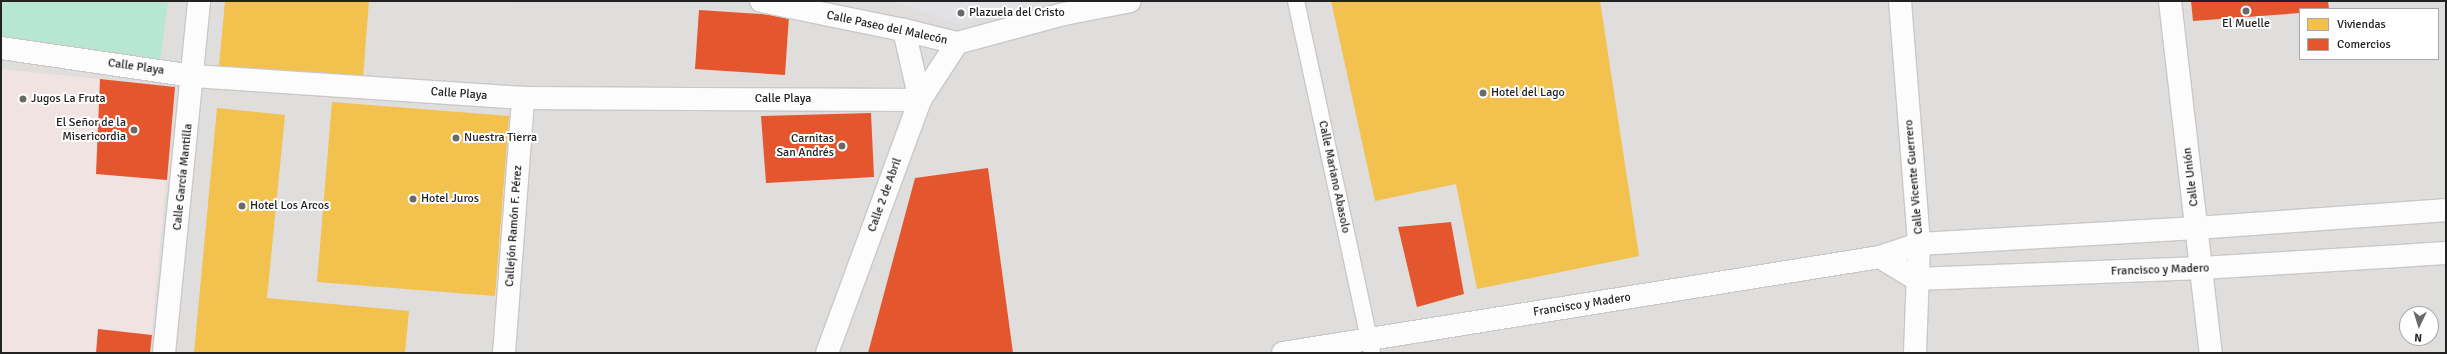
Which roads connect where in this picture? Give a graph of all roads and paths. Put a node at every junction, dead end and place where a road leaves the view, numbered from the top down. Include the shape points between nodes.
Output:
1 (199, 1) edge
2 (761, 1) edge
3 (1130, 1) edge
4 (1296, 1) edge
5 (1900, 1) edge
6 (2170, 1) edge
7 (904, 30) junction
8 (957, 43) junction
9 (1, 48) edge
10 (193, 76) junction
11 (523, 98) junction
12 (920, 100) junction
13 (2446, 210) edge
14 (2197, 228) junction
15 (1919, 244) junction
16 (2446, 253) edge
17 (1880, 257) junction
18 (2202, 268) junction
19 (1916, 280) junction
20 (1370, 346) edge
21 (164, 353) edge
22 (504, 353) edge
23 (827, 353) edge
24 (1283, 353) edge
25 (1915, 353) edge
26 (2211, 353) edge

1 - 10 street, Calle García Mantilla
2 - 7 street, Calle Paseo del Malecón
3 - 8 street, Calle Paseo del Malecón via 1064,14
4 - 20 lane, Calle Mariano Abasolo
5 - 15 street, Calle Vicente Guerrero
6 - 14 street, Calle Unión
7 - 8 street, Calle Paseo del Malecón
7 - 12 street
8 - 12 street, Calle 2 de Abril
9 - 10 street, Calle Playa
10 - 11 street, Calle Playa
10 - 21 street, Calle García Mantilla
11 - 12 street, Calle Playa
11 - 22 street, Callejón Ramón F. Pérez
12 - 23 street, Calle 2 de Abril
13 - 14 street, Francisco y Madero
14 - 15 street, Francisco y Madero
14 - 18 street, Calle Unión
15 - 17 street, Francisco y Madero
15 - 19 street, Calle Vicente Guerrero
16 - 18 street, Francisco y Madero
17 - 19 street
17 - 20 street, Francisco y Madero
18 - 19 street, Francisco y Madero
18 - 26 street, Calle Unión
19 - 25 street, Calle Vicente Guerrero
20 - 24 street, Francisco y Madero

